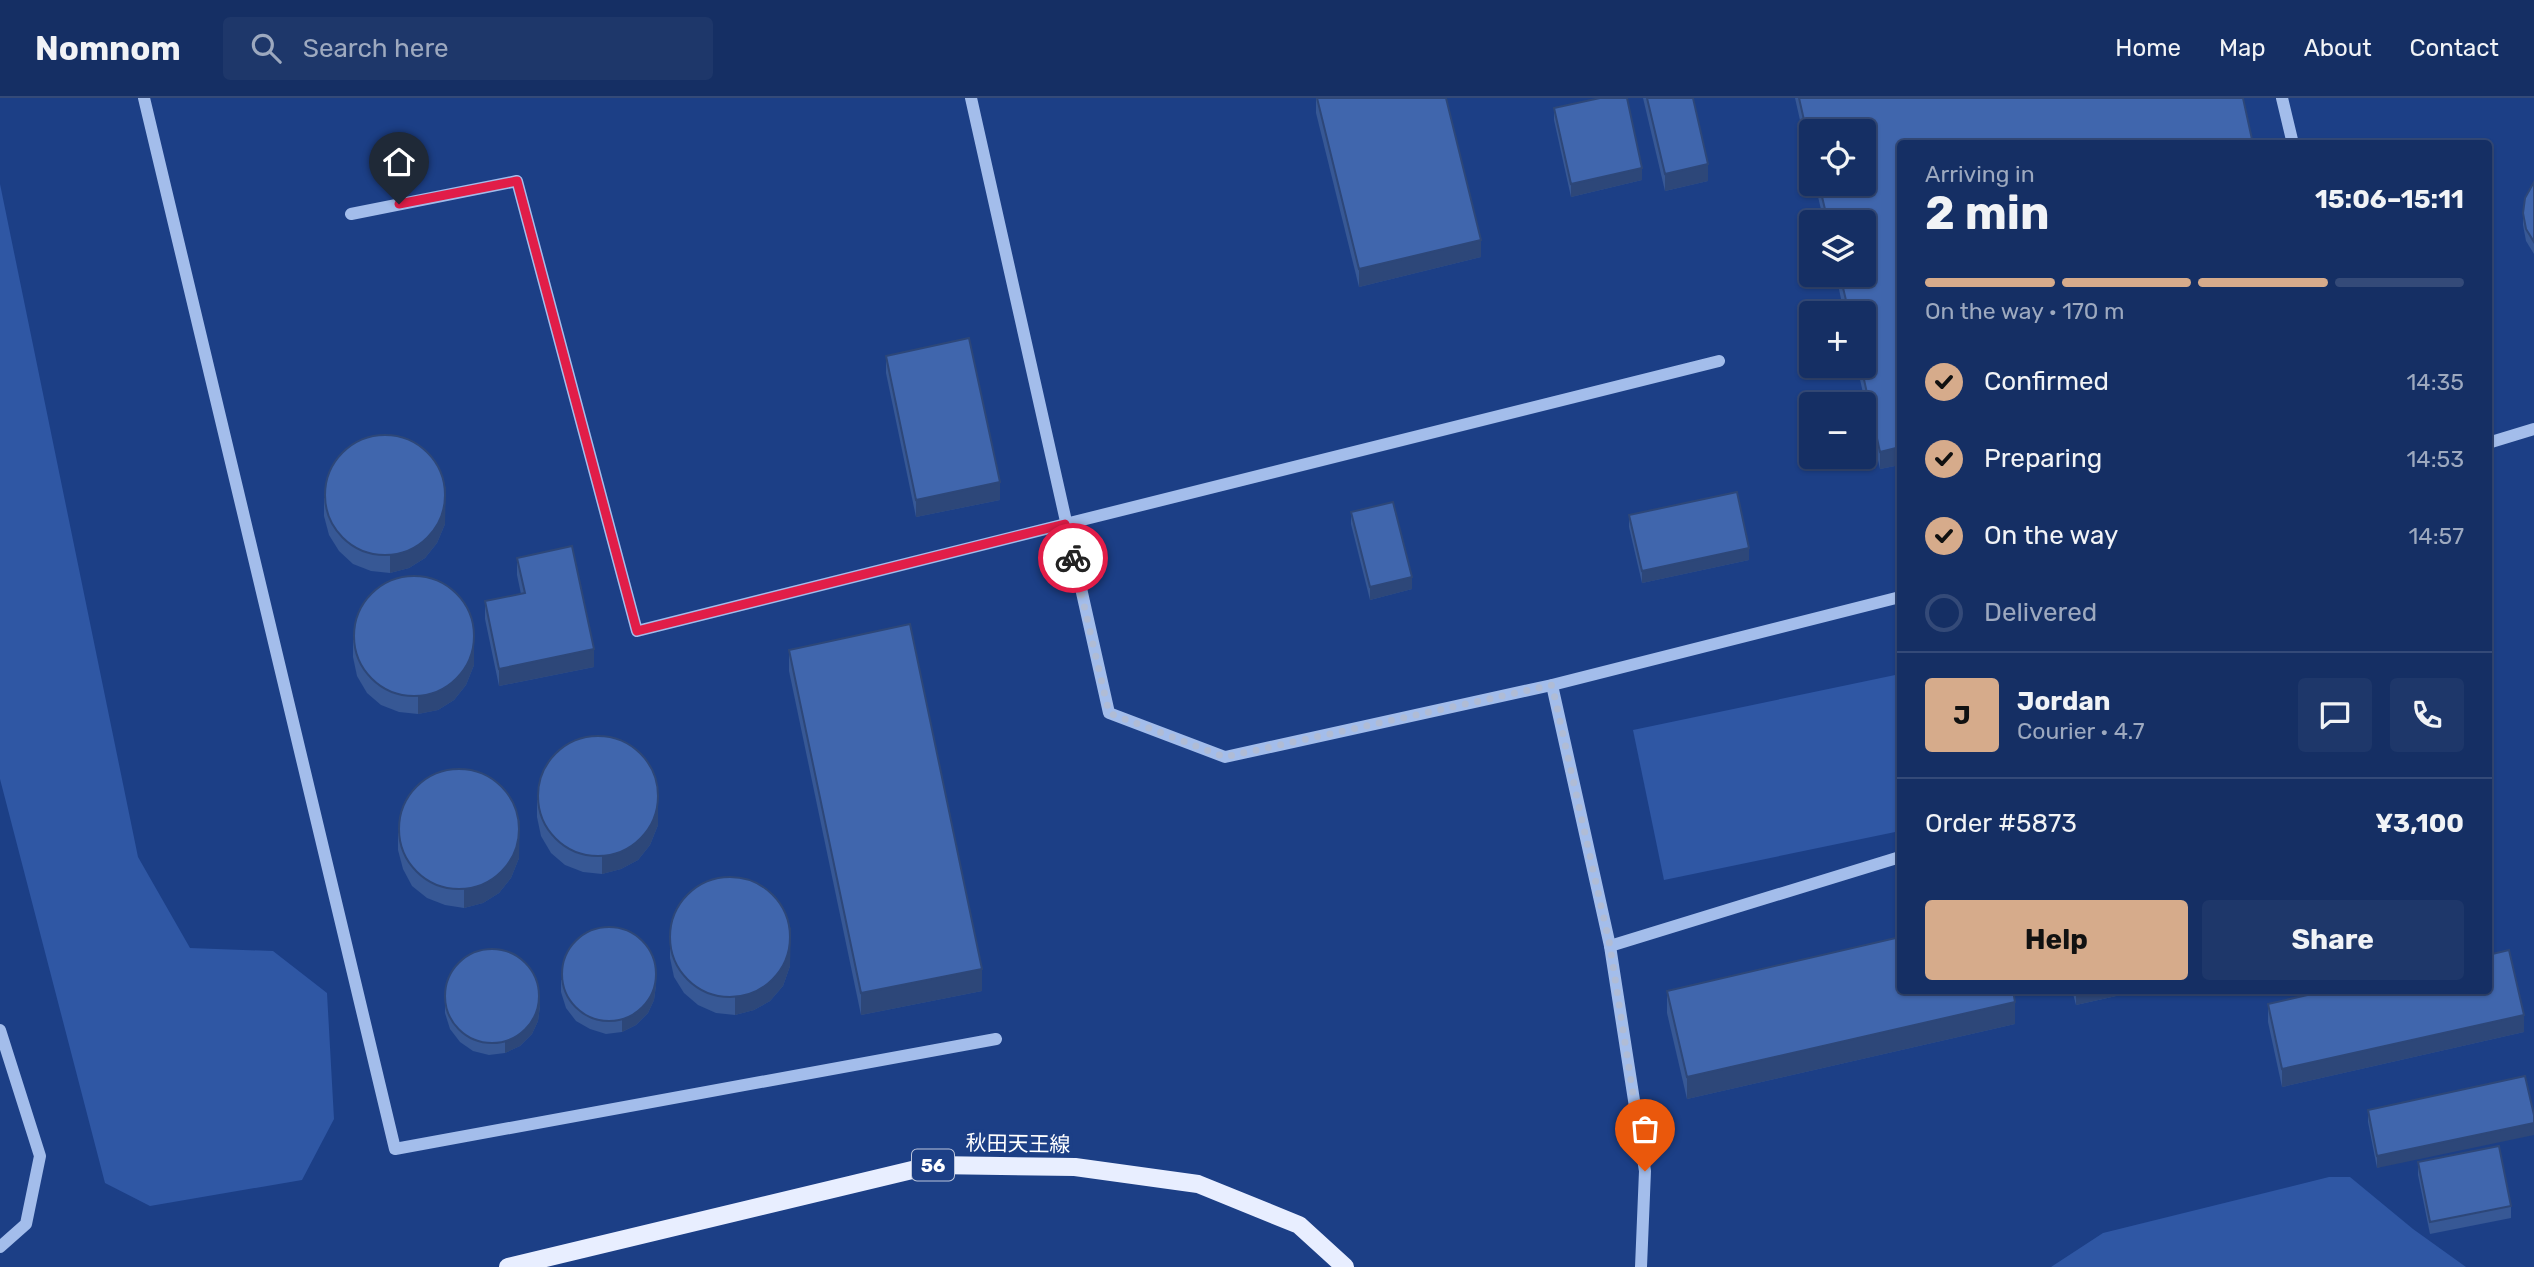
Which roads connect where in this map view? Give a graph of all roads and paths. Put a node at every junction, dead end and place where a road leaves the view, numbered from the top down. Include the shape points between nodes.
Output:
1 (144, 98) edge
2 (971, 98) edge
3 (2282, 98) edge
4 (2291, 140) edge
5 (351, 214) dead end
6 (1719, 362) dead end
7 (2534, 429) edge
8 (2492, 442) edge
9 (1065, 524) junction
10 (1897, 598) edge
11 (1552, 685) junction
12 (1897, 858) edge
13 (1610, 946) junction
14 (0, 1030) edge
15 (996, 1039) dead end
16 (0, 1247) edge
17 (508, 1267) edge
18 (1345, 1267) edge
19 (1641, 1267) edge

1 - 15 lane via 395,1149
2 - 9 lane
3 - 4 lane
5 - 9 lane via 517,181 637,631
6 - 9 lane
7 - 8 lane
9 - 11 lane via 1109,713 1225,757
10 - 11 lane
11 - 13 lane
12 - 13 lane
13 - 19 lane via 1645,1171
14 - 16 lane via 40,1156 26,1224
17 - 18 main road, 秋田天王線 / 56 via 933,1166 1075,1167 1198,1184 1299,1225

